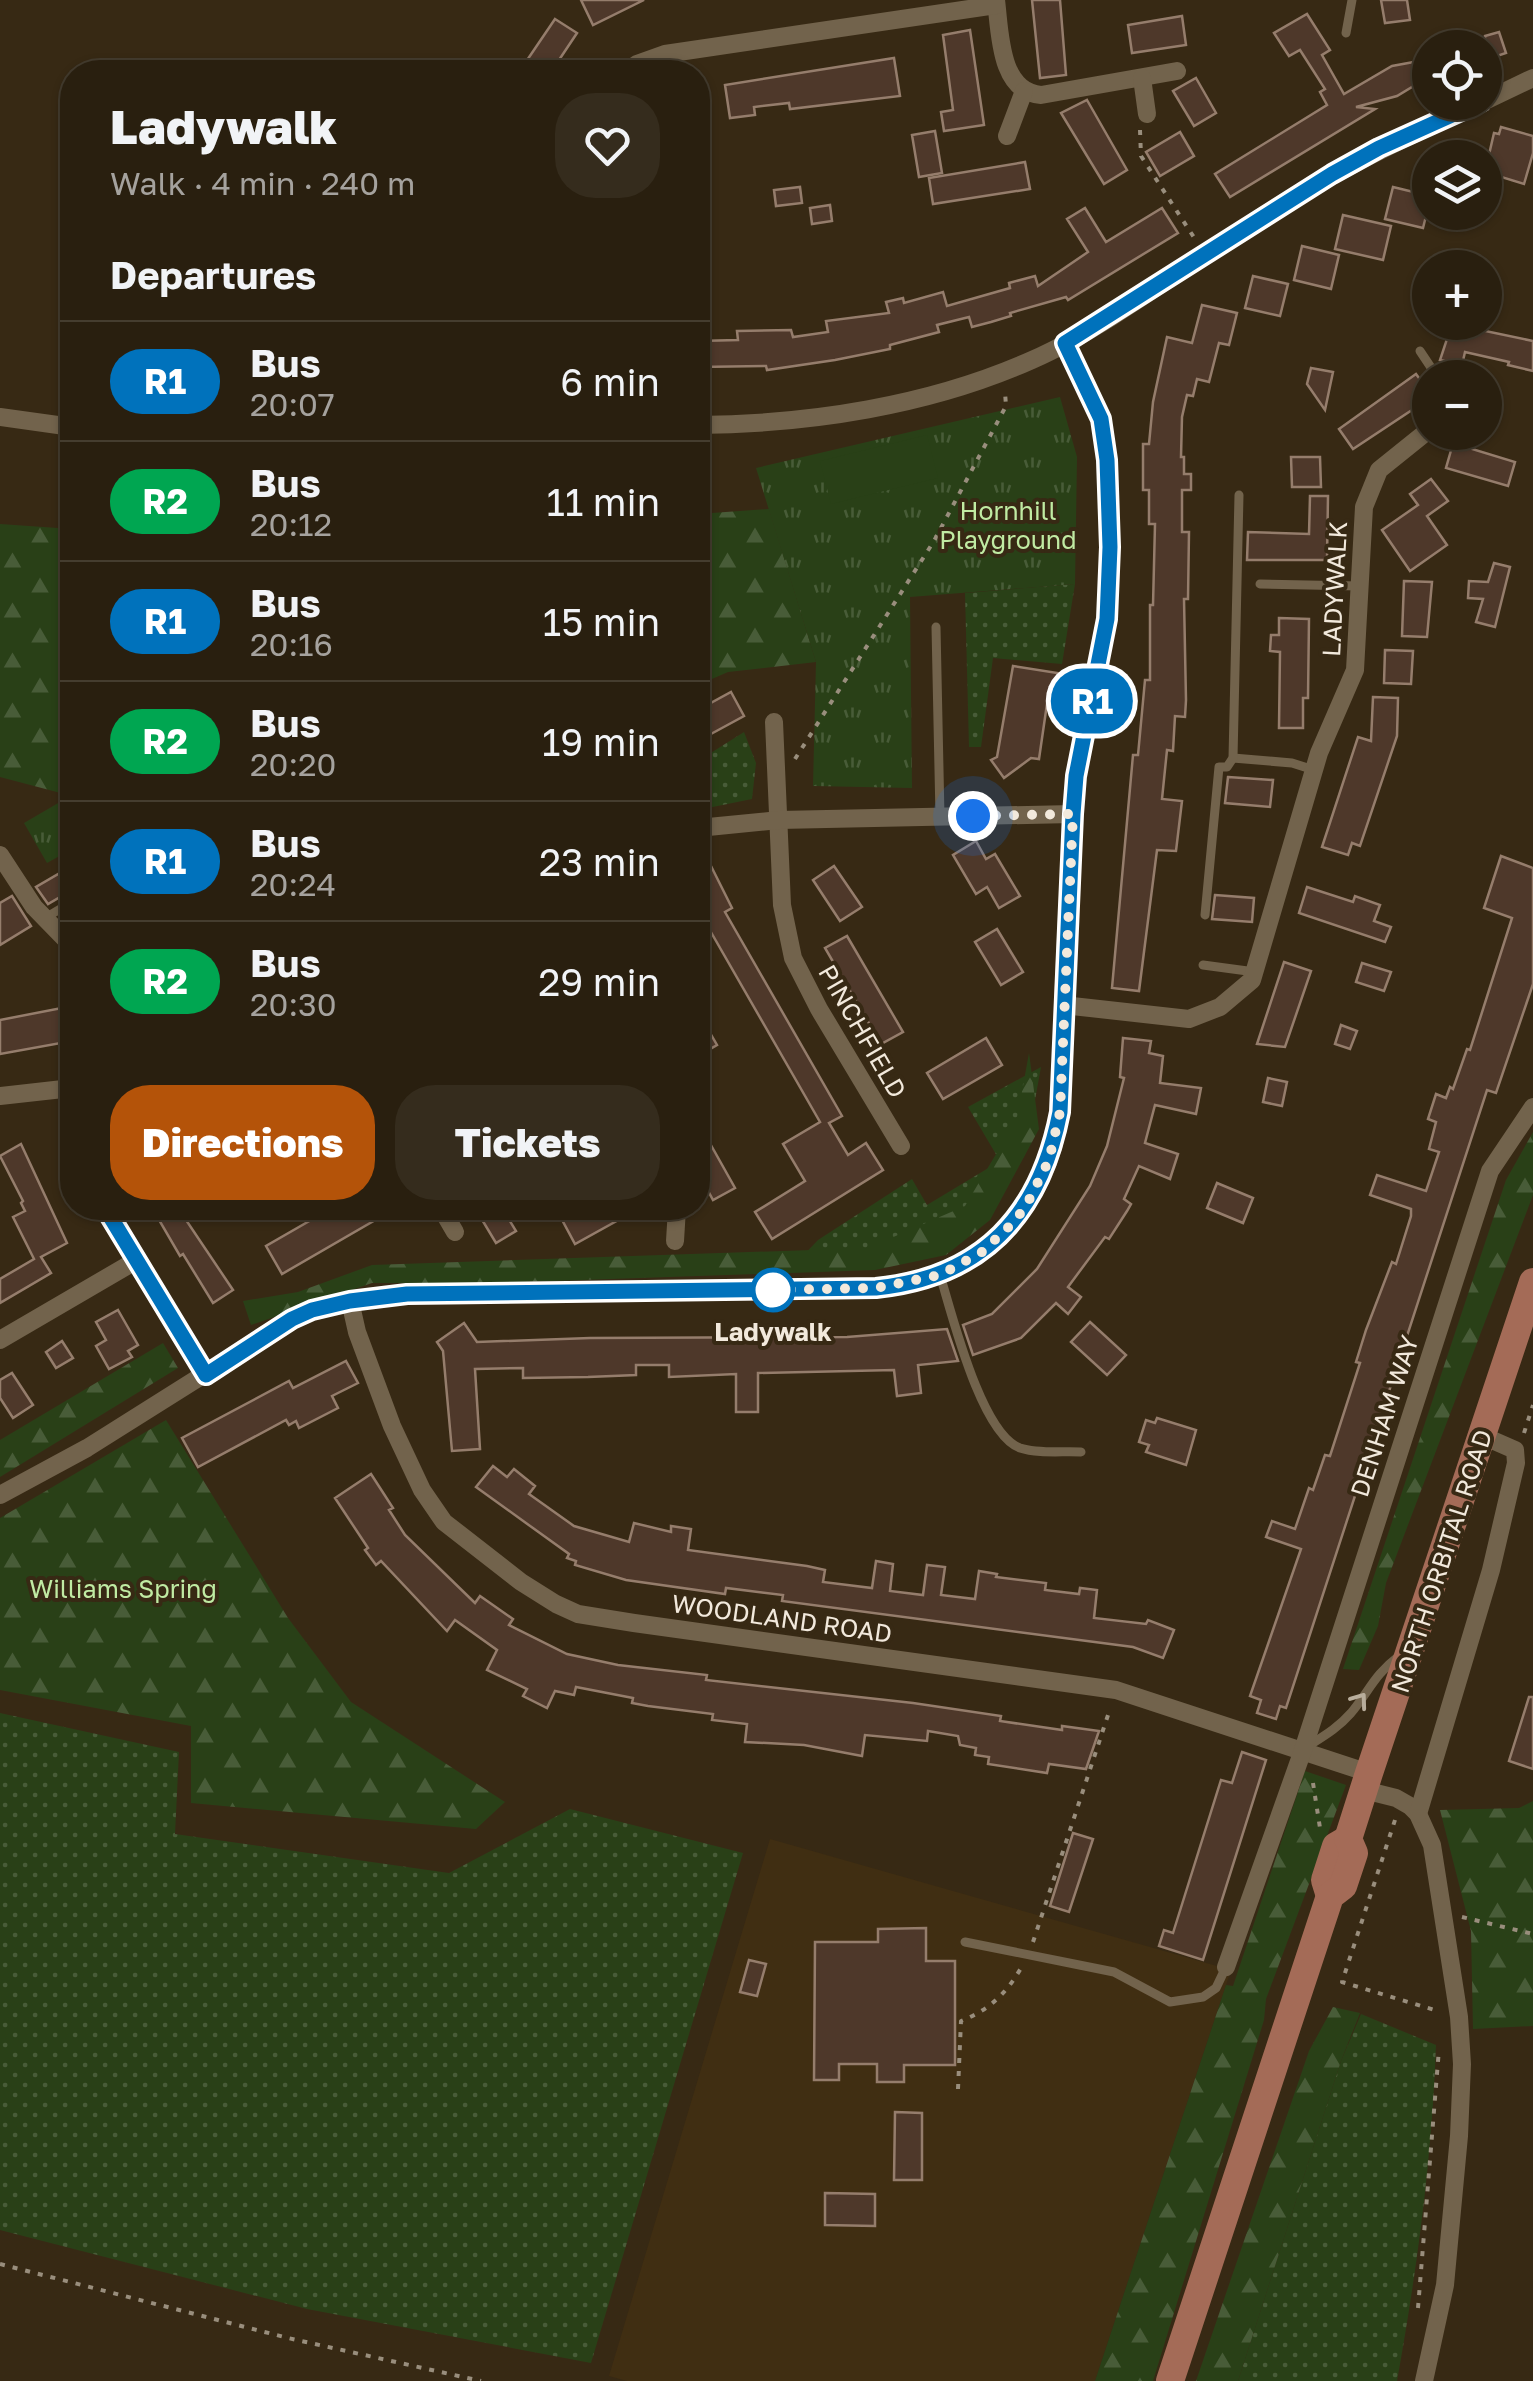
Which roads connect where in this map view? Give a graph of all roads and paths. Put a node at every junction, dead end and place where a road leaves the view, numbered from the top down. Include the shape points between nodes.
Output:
1 (1352, 0) edge
2 (996, 2) edge
3 (1346, 33) dead end
4 (648, 60) edge
5 (1177, 72) dead end
6 (1142, 78) junction
7 (1533, 78) edge
8 (1024, 91) junction
9 (1502, 93) edge
10 (1147, 114) joint
11 (1442, 120) edge
12 (1007, 136) dead end
13 (1205, 256) junction
14 (1065, 343) junction
15 (1420, 351) dead end
16 (1426, 360) edge
17 (1005, 390) dead end
18 (0, 417) edge
19 (60, 424) edge
20 (710, 425) edge
21 (1412, 442) edge
22 (1240, 495) dead end
23 (1260, 584) dead end
24 (1359, 586) junction
25 (936, 627) dead end
26 (774, 722) dead end
27 (1233, 758) junction
28 (1314, 770) junction
29 (777, 775) junction
30 (1073, 814) junction
31 (940, 817) junction
32 (779, 820) junction
33 (710, 827) edge
34 (2, 863) edge
35 (60, 909) edge
36 (1205, 914) dead end
37 (45, 918) junction
38 (60, 934) edge
39 (1203, 965) dead end
40 (1256, 972) junction
41 (1063, 1005) junction
42 (60, 1089) edge
43 (0, 1096) edge
44 (1533, 1107) edge
45 (901, 1146) dead end
46 (112, 1220) edge
47 (448, 1220) edge
48 (676, 1220) edge
49 (455, 1232) dead end
50 (675, 1241) dead end
51 (137, 1260) junction
52 (940, 1275) junction
53 (1533, 1282) edge
54 (350, 1301) junction
55 (0, 1340) edge
56 (206, 1375) junction
57 (1483, 1436) junction
58 (1082, 1452) dead end
59 (0, 1495) edge
60 (1414, 1645) junction
61 (1116, 1690) junction
62 (1303, 1750) junction
63 (1366, 1781) junction
64 (1418, 1814) junction
65 (1443, 1912) junction
66 (1533, 1934) edge
67 (965, 1942) dead end
68 (1028, 1954) junction
69 (1226, 1967) joint
70 (1439, 2046) dead end
71 (958, 2089) dead end
72 (0, 2264) edge
73 (1418, 2311) dead end
74 (482, 2381) edge
75 (1170, 2381) edge
76 (1424, 2381) edge

1 - 3 lane
2 - 4 street
2 - 8 street via 1006,63
5 - 6 street
6 - 8 street
6 - 10 street
7 - 9 street
8 - 12 street
10 - 13 path via 1138,136 1142,156
11 - 13 street via 1379,148
13 - 14 street
14 - 20 street via 1012,369 903,401 795,420
14 - 30 street via 1101,419 1110,547 1107,619
15 - 16 lane
17 - 29 path via 1006,406 934,541 789,768
18 - 19 street
21 - 24 street, LADYWALK via 1387,461 1374,482 1361,522
22 - 27 lane
23 - 24 lane
24 - 28 street, LADYWALK via 1355,670
25 - 31 lane
26 - 29 street, PINCHFIELD
27 - 28 lane
27 - 36 lane via 1218,767
28 - 40 street, LADYWALK
29 - 32 street, PINCHFIELD
30 - 31 street
30 - 41 street
31 - 32 street
32 - 33 street
32 - 45 street, PINCHFIELD via 782,905 793,958
34 - 37 street
35 - 37 lane
37 - 38 street
39 - 40 lane
40 - 41 street via 1244,991 1189,1019
41 - 52 street via 1060,1112 1044,1174 1016,1220 982,1252
42 - 43 street
44 - 62 street, DENHAM WAY via 1490,1171
46 - 51 street
47 - 49 street
48 - 50 street
51 - 55 street
51 - 56 street
52 - 54 street via 876,1288 407,1294
52 - 58 lane via 983,1404 1000,1432 1021,1448
53 - 57 main road, NORTH ORBITAL ROAD
54 - 56 street via 292,1319
54 - 61 street, WOODLAND ROAD via 392,1426 434,1510 556,1604 634,1623
56 - 59 street
57 - 60 main road, NORTH ORBITAL ROAD
57 - 64 street via 1516,1450 1516,1463
62 -> 60 lane via 1331,1734 1379,1671
60 - 63 main road, NORTH ORBITAL ROAD
61 - 62 street, WOODLAND ROAD
61 - 68 path
62 - 63 street, WOODLAND ROAD
62 - 69 street, DENHAM WAY
63 - 64 street, WOODLAND ROAD
63 - 75 main road, NORTH ORBITAL ROAD via 1348,1839 1336,1846 1324,1880 1330,1896
64 - 65 street via 1432,1845
65 - 66 path
65 - 76 street via 1461,2082 1445,2284
67 - 68 lane
68 - 69 lane via 1114,1972 1170,2002 1203,1997
68 - 71 path via 1002,1996 961,2021
70 - 73 path
72 - 74 path

